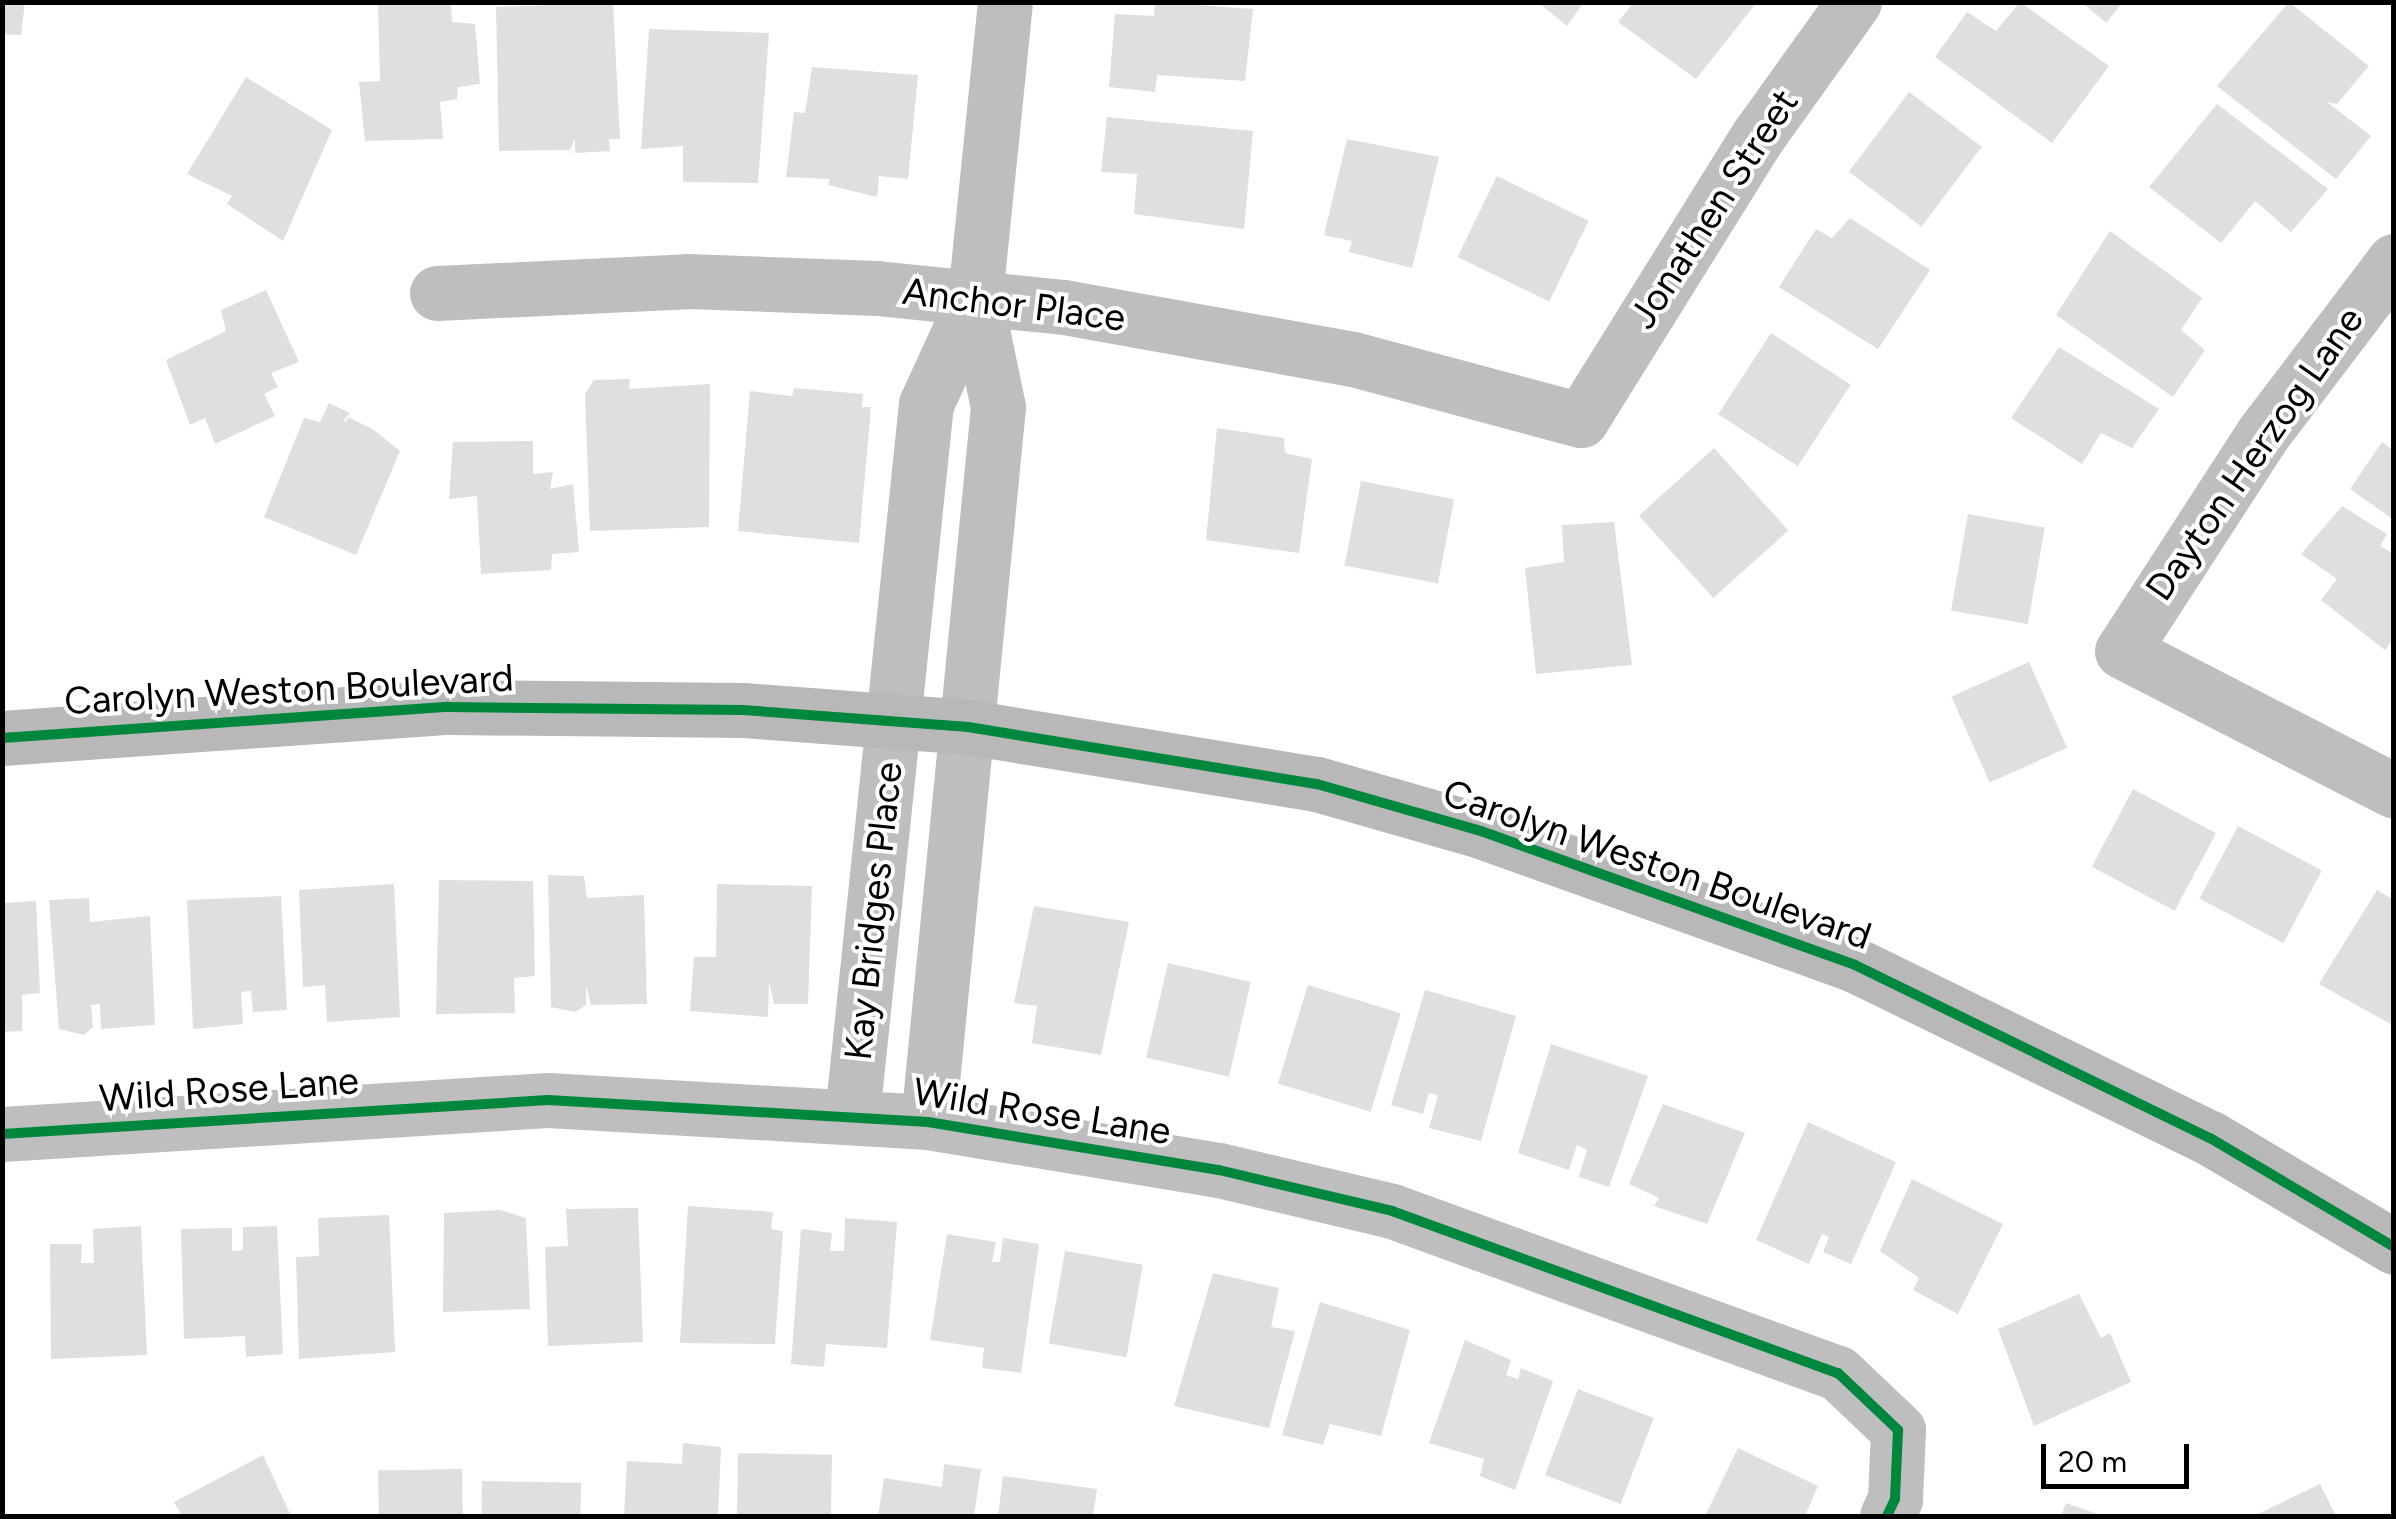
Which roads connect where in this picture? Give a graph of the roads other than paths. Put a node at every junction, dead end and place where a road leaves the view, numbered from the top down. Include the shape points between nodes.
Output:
1 (1005, 2) edge
2 (1854, 2) edge
3 (2394, 261) edge
4 (436, 293) dead end
5 (975, 298) junction
6 (1581, 420) joint
7 (894, 722) junction
8 (968, 727) junction
9 (2, 738) edge
10 (2394, 791) edge
11 (852, 1116) junction
12 (928, 1122) junction
13 (2, 1134) edge
14 (2394, 1247) edge
15 (1887, 1516) edge

1 - 5 street, Kay Bridges Place
2 - 6 street, Jonathen Street via 1758,136
3 - 10 street, Dayton Herzog Lane via 2262,435 2122,651
4 - 5 street, Anchor Place via 687,282
5 - 6 street, Anchor Place via 1353,359
5 - 7 street, Kay Bridges Place via 926,404
5 - 8 street, Kay Bridges Place via 998,407
7 - 8 street, Carolyn Weston Boulevard
7 - 9 street, Carolyn Weston Boulevard via 564,704
7 - 11 street, Kay Bridges Place
8 - 12 street, Kay Bridges Place
8 - 14 street, Carolyn Weston Boulevard via 1316,784 1644,886 1855,965 2009,1034
11 - 12 street, Wild Rose Lane
11 - 13 street, Wild Rose Lane via 548,1100
12 - 15 street, Wild Rose Lane via 1219,1170 1392,1211 1838,1373 1898,1430 1895,1499

